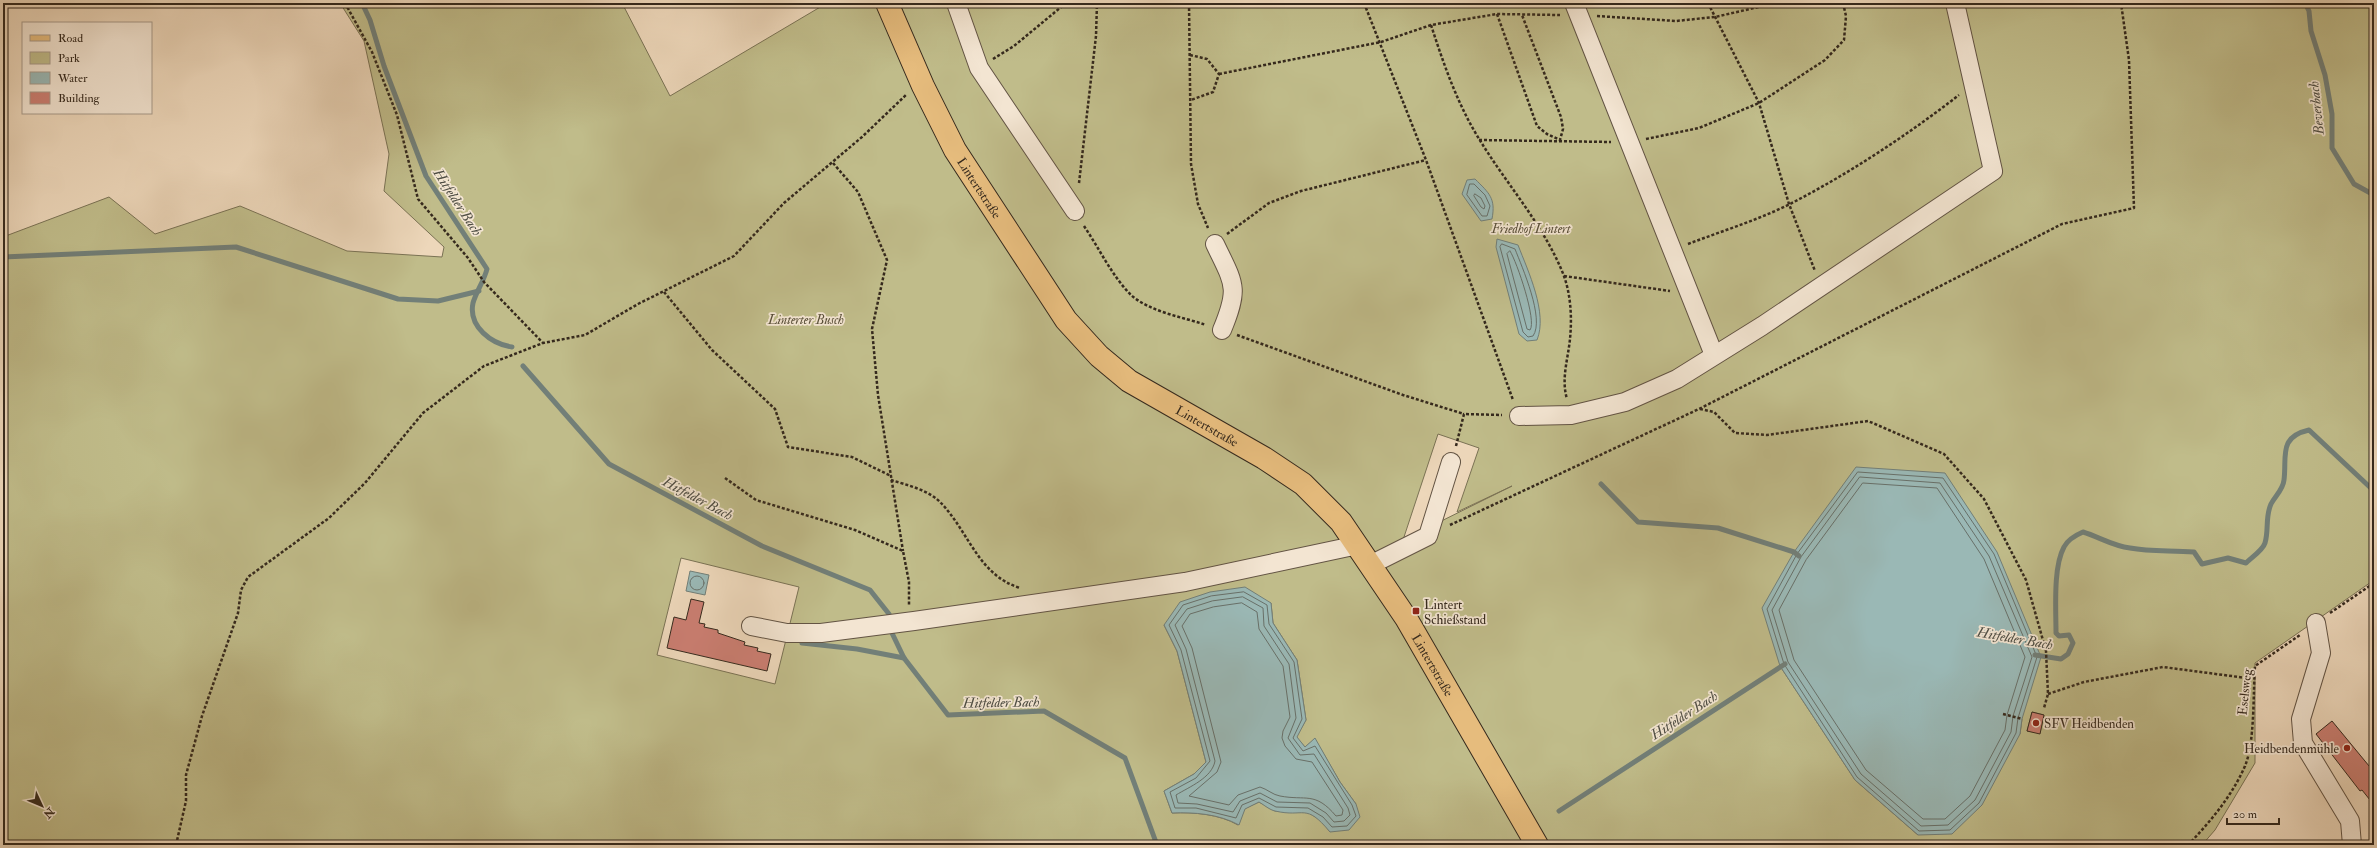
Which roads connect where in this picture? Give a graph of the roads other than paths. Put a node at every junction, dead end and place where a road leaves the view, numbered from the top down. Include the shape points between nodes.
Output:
1 (887, 3) edge
2 (956, 3) edge
3 (1955, 3) edge
4 (1576, 9) edge
5 (1075, 211) road end
6 (1215, 244) road end
7 (1222, 330) road end
8 (1714, 355) junction
9 (1519, 416) road end
10 (1451, 462) road end
11 (1358, 545) junction
12 (1370, 565) junction
13 (2316, 623) road end
14 (751, 626) dead end
15 (1537, 845) edge
16 (2352, 845) edge

1 - 11 main road, Lintertstraße via 923,86 955,150 1066,320 1099,356 1129,381 1264,458 1303,484 1341,522
2 - 5 lane via 979,68
3 - 8 lane via 1993,171
4 - 8 lane
6 - 7 lane via 1233,283 1233,304
8 - 9 lane via 1676,378 1625,402 1571,415
10 - 12 lane via 1428,536
11 - 12 main road, Lintertstraße
11 - 14 lane via 1185,582 914,621 821,632 787,633
12 - 15 main road, Lintertstraße via 1435,666
13 - 16 lane via 2321,653 2301,719 2303,744 2350,821

